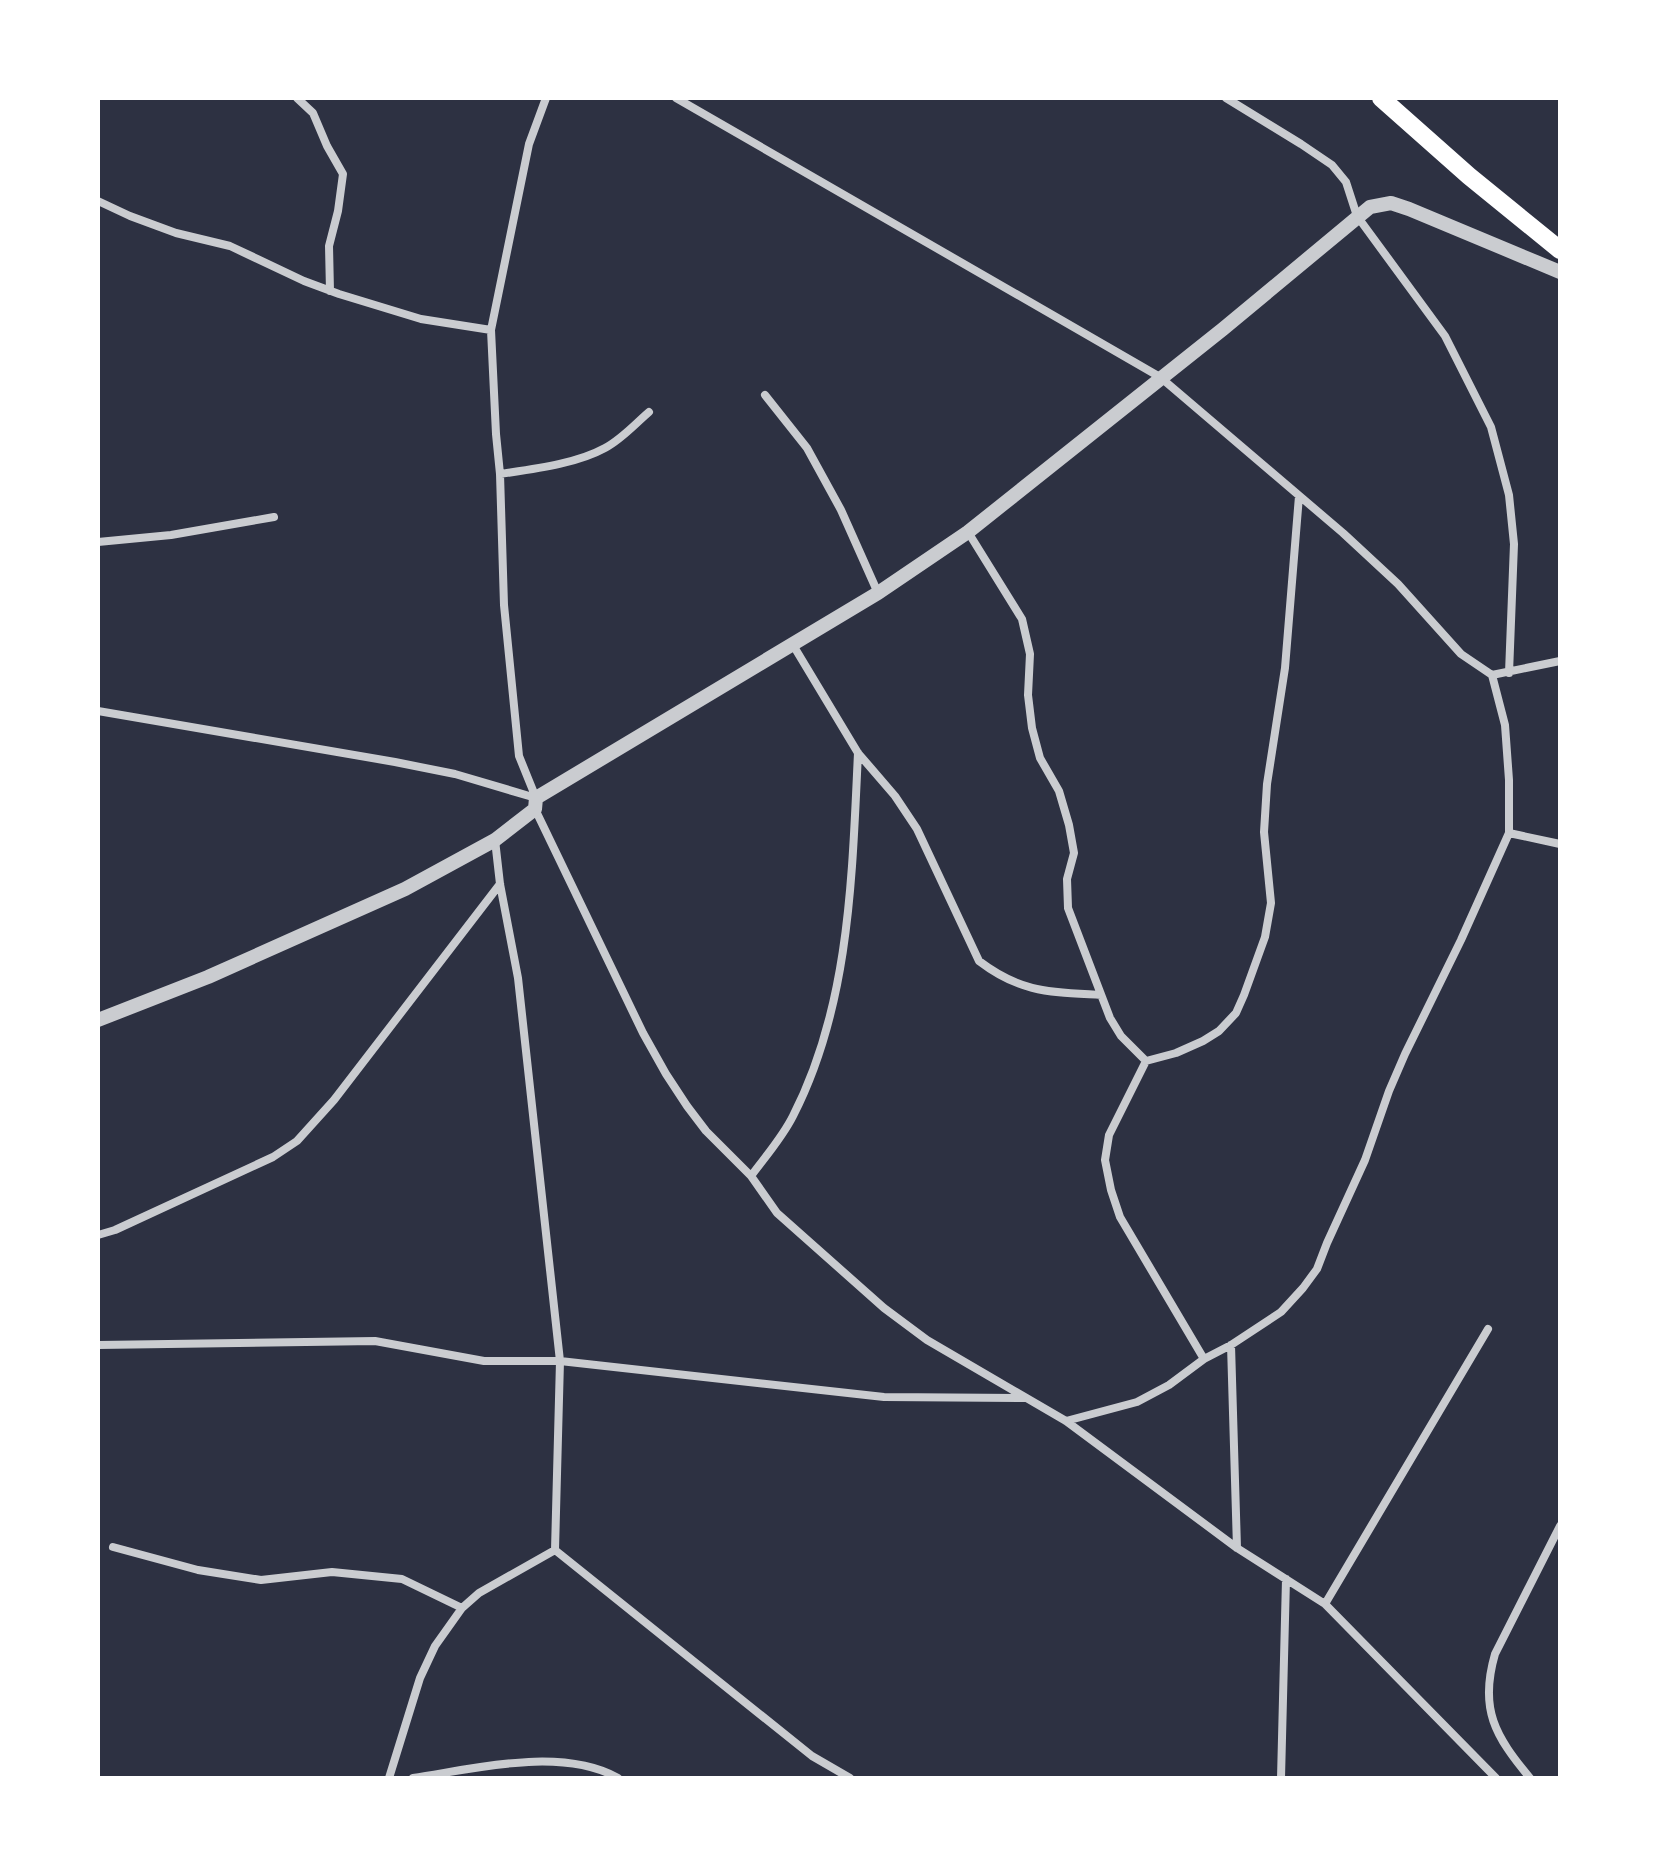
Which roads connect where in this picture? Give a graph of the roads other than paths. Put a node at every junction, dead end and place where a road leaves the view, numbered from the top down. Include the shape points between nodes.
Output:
1 (297, 98) edge
2 (546, 98) edge
3 (676, 98) edge
4 (1226, 98) edge
5 (1381, 98) edge
6 (98, 201) edge
7 (1357, 216) junction
8 (1560, 250) edge
9 (1560, 272) edge
10 (330, 291) junction
11 (491, 330) junction
12 (1160, 377) junction
13 (765, 395) dead end
14 (649, 412) dead end
15 (500, 474) junction
16 (1299, 496) junction
17 (274, 517) dead end
18 (968, 532) junction
19 (98, 542) edge
20 (878, 593) junction
21 (793, 645) junction
22 (1560, 661) edge
23 (1509, 673) junction
24 (1492, 675) junction
25 (98, 711) edge
26 (858, 753) junction
27 (536, 804) junction
28 (1509, 833) junction
29 (495, 840) junction
30 (1560, 844) edge
31 (500, 884) junction
32 (1101, 995) junction
33 (98, 1020) edge
34 (1146, 1061) junction
35 (751, 1176) junction
36 (98, 1235) edge
37 (1488, 1329) dead end
38 (98, 1345) edge
39 (1231, 1345) junction
40 (1204, 1359) junction
41 (560, 1361) junction
42 (1028, 1398) junction
43 (1066, 1421) junction
44 (1560, 1526) edge
45 (113, 1547) dead end
46 (1237, 1548) junction
47 (555, 1550) junction
48 (1286, 1579) junction
49 (1325, 1604) junction
50 (462, 1608) junction
51 (389, 1778) edge
52 (413, 1778) edge
53 (618, 1778) edge
54 (850, 1778) edge
55 (1281, 1778) edge
56 (1496, 1778) edge
57 (1530, 1778) edge

1 - 10 street via 313,113 343,174 329,246
2 - 11 street via 529,144
3 - 12 street
4 - 7 street via 1332,165 1346,182
5 - 8 main road
6 - 10 street via 176,233 230,246
7 - 9 street via 1391,203
7 - 12 street
7 - 23 street via 1445,336 1491,427 1509,495 1514,544
10 - 11 street via 421,319
11 - 15 street
12 - 16 street
12 - 18 street
13 - 20 street via 807,448
14 - 15 street via 604,449
15 - 27 street via 504,605 519,756
16 - 24 street via 1398,584 1461,654
16 - 34 street via 1285,668 1267,784 1264,832 1271,903 1265,937 1236,1013 1219,1031 1176,1053
17 - 19 street
18 - 20 street
18 - 32 street via 1022,619 1030,654 1032,728 1040,758 1059,791 1074,853 1067,879 1068,908
20 - 21 street
21 - 26 street
21 - 27 street
22 - 23 street
23 - 24 street
24 - 28 street via 1505,725
25 - 27 street via 455,774
26 - 32 street via 917,829 979,961 1021,986
26 - 35 street via 838,984 792,1118
27 - 29 street
27 - 35 street via 666,1074 706,1131
28 - 30 street
28 - 39 street via 1405,1054 1317,1269 1281,1312
29 - 31 street
29 - 33 street via 405,889
31 - 36 street via 297,1141 273,1157
31 - 41 street via 518,978
32 - 34 street via 1121,1036
34 - 40 street via 1109,1135 1105,1160 1120,1217
35 - 42 street via 777,1213 884,1308 927,1340
37 - 49 street
38 - 41 street via 375,1341 484,1361
39 - 40 street
39 - 46 street
40 - 43 street via 1137,1402
41 - 42 street via 884,1397
41 - 47 street
42 - 43 street
43 - 46 street
44 - 57 street via 1489,1673 1492,1720
45 - 50 street via 261,1580 332,1572 402,1579
46 - 48 street
47 - 50 street
47 - 54 street via 812,1756
48 - 49 street
48 - 55 street
49 - 56 street
50 - 51 street via 420,1678
52 - 53 street via 540,1762 583,1765

